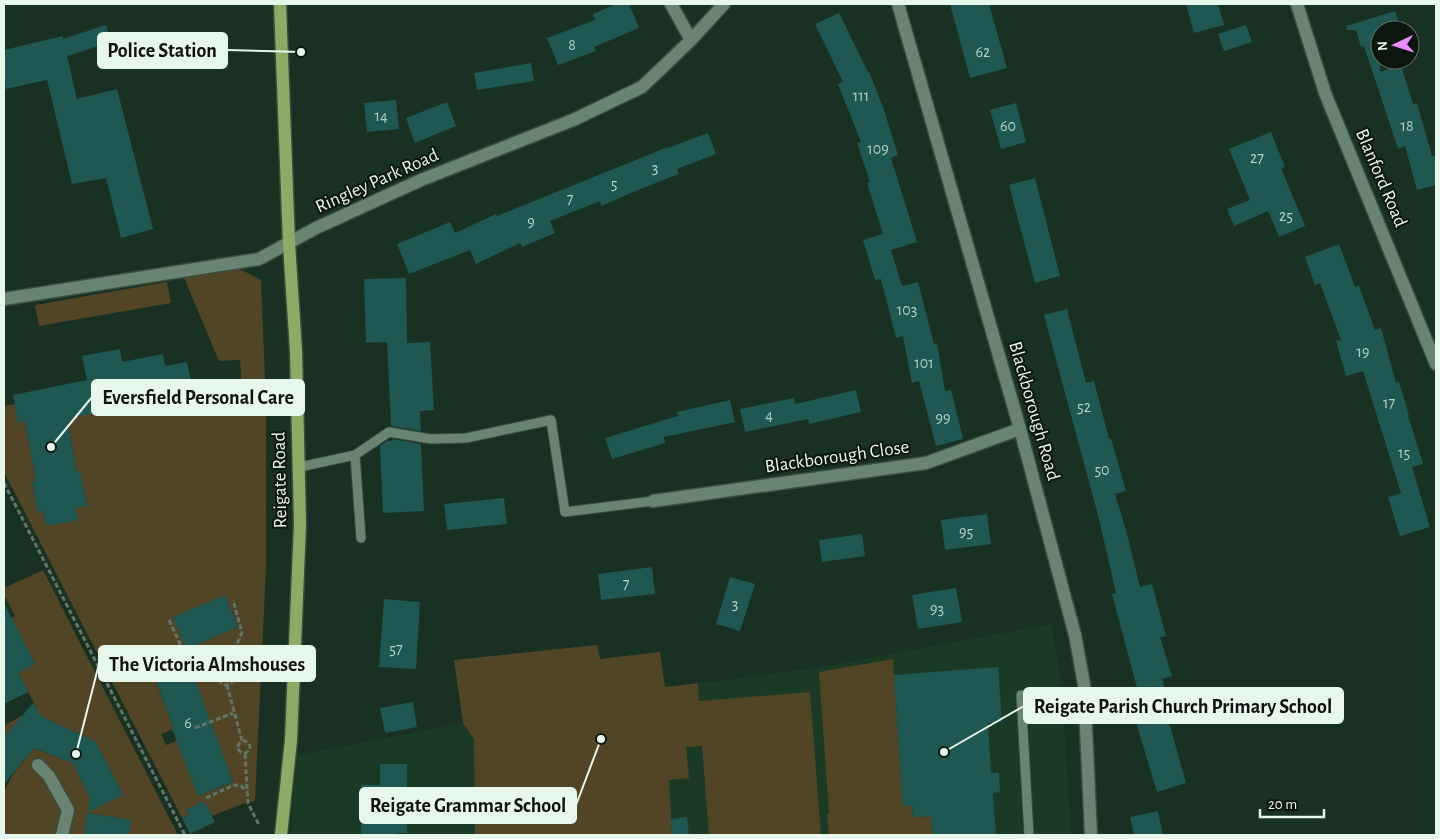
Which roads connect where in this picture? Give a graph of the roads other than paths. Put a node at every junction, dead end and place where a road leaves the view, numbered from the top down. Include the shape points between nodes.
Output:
1 (280, 4) edge
2 (671, 4) edge
3 (724, 4) edge
4 (898, 4) edge
5 (1298, 4) edge
6 (691, 40) junction
7 (289, 244) junction
8 (4, 299) edge
9 (1436, 364) edge
10 (1020, 429) junction
11 (355, 455) junction
12 (300, 467) junction
13 (653, 501) joint
14 (361, 538) dead end
15 (1021, 695) dead end
16 (38, 765) dead end
17 (62, 835) edge
18 (281, 835) edge
19 (1029, 835) edge
20 (1091, 835) edge

1 - 7 main road, Reigate Road
2 - 6 street
3 - 6 street, Ringley Park Road
4 - 10 street, Blackborough Road
5 - 9 street, Blanford Road via 1325,93
6 - 7 street, Ringley Park Road via 642,87 573,120 421,180 316,228
7 - 8 street, Ringley Park Road via 259,259
7 - 12 main road, Reigate Road
10 - 13 street, Blackborough Close via 926,463
10 - 20 street, Blackborough Road via 1075,635 1084,684
11 - 12 lane
11 - 13 lane via 389,432 431,439 466,438 551,420 565,512
11 - 14 lane
12 - 18 main road, Reigate Road via 291,740
15 - 19 lane
16 - 17 street via 50,776 68,810

